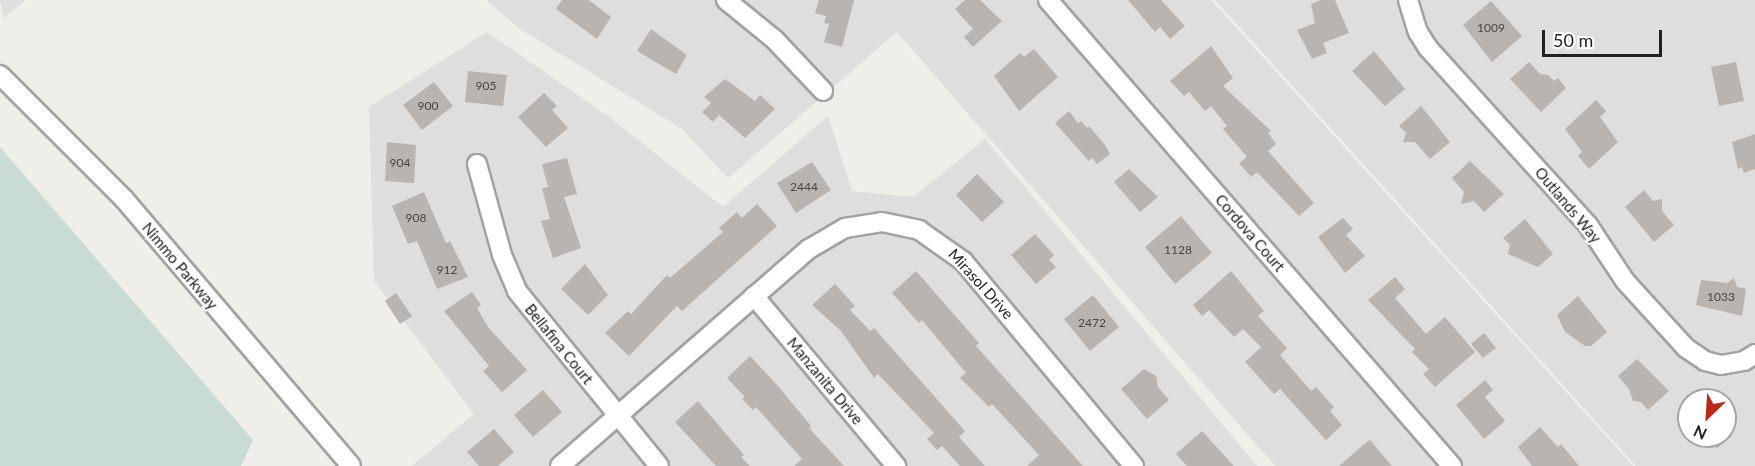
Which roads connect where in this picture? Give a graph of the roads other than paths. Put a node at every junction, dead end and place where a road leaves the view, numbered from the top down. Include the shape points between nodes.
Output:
1 (1048, 0) edge
2 (1408, 0) edge
3 (736, 3) edge
4 (0, 75) edge
5 (823, 91) dead end
6 (477, 164) dead end
7 (754, 296) junction
8 (1755, 354) edge
9 (618, 416) junction
10 (351, 466) edge
11 (560, 466) edge
12 (659, 466) edge
13 (896, 466) edge
14 (1134, 466) edge
15 (1452, 466) edge

1 - 15 street, Cordova Court
2 - 8 street, Outlands Way via 1418,32 1428,48 1588,225 1626,281 1686,348 1704,362 1721,366
3 - 5 street
4 - 10 street, Nimmo Parkway via 124,199
6 - 9 street, Bellafina Court via 502,255 517,291
7 - 9 street, Mirasol Drive
7 - 13 street, Manzanita Drive
7 - 14 street, Mirasol Drive via 809,249 845,228 882,222 919,230 963,261
9 - 11 street, Mirasol Drive
9 - 12 street

